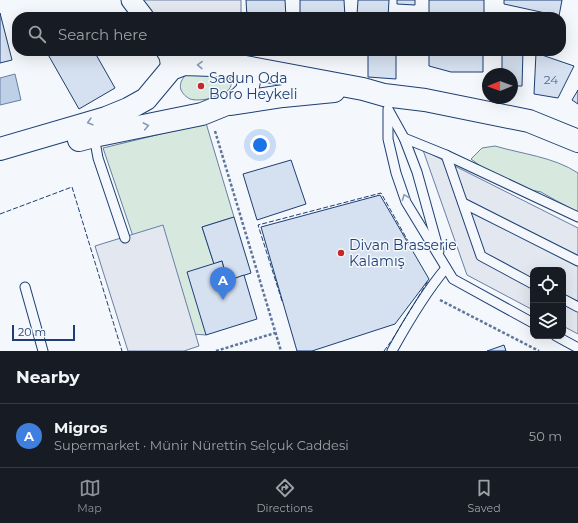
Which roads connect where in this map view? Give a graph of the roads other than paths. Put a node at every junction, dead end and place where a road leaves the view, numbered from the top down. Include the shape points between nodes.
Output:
1 (131, 0) edge
2 (140, 12) edge
3 (240, 66) junction
4 (166, 67) edge
5 (363, 90) junction
6 (386, 102) junction
7 (209, 111) junction
8 (94, 136) junction
9 (404, 138) junction
10 (578, 141) edge
11 (0, 149) edge
12 (446, 155) junction
13 (0, 163) edge
14 (463, 204) junction
15 (578, 217) edge
16 (125, 238) dead end
17 (442, 260) junction
18 (578, 261) edge
19 (446, 268) junction
20 (530, 282) edge
21 (25, 287) dead end
22 (566, 301) edge
23 (578, 307) edge
24 (530, 321) edge
25 (562, 339) edge
26 (578, 348) edge
27 (43, 351) edge
28 (392, 351) edge

1 - 2 street
3 -> 4 street via 184,64
3 - 5 street
3 - 7 street via 246,72 249,81 247,91 238,99
4 - 7 street via 160,96 164,105 170,110
4 -> 11 street via 146,99 128,109 106,118
5 - 6 street
5 - 7 street via 290,95
6 - 9 lane via 391,117
6 - 10 street via 425,100 529,121
17 -> 6 lane via 406,202 388,139
8 -> 7 street
8 - 13 street
8 - 16 lane via 98,158
9 - 12 lane
9 - 17 lane via 417,172
12 - 14 lane
12 - 15 lane
14 - 18 lane
14 - 20 lane via 481,256
17 - 19 lane
19 - 24 lane via 453,279
19 - 28 lane via 426,293
21 - 27 lane
22 - 23 lane
25 - 26 lane

